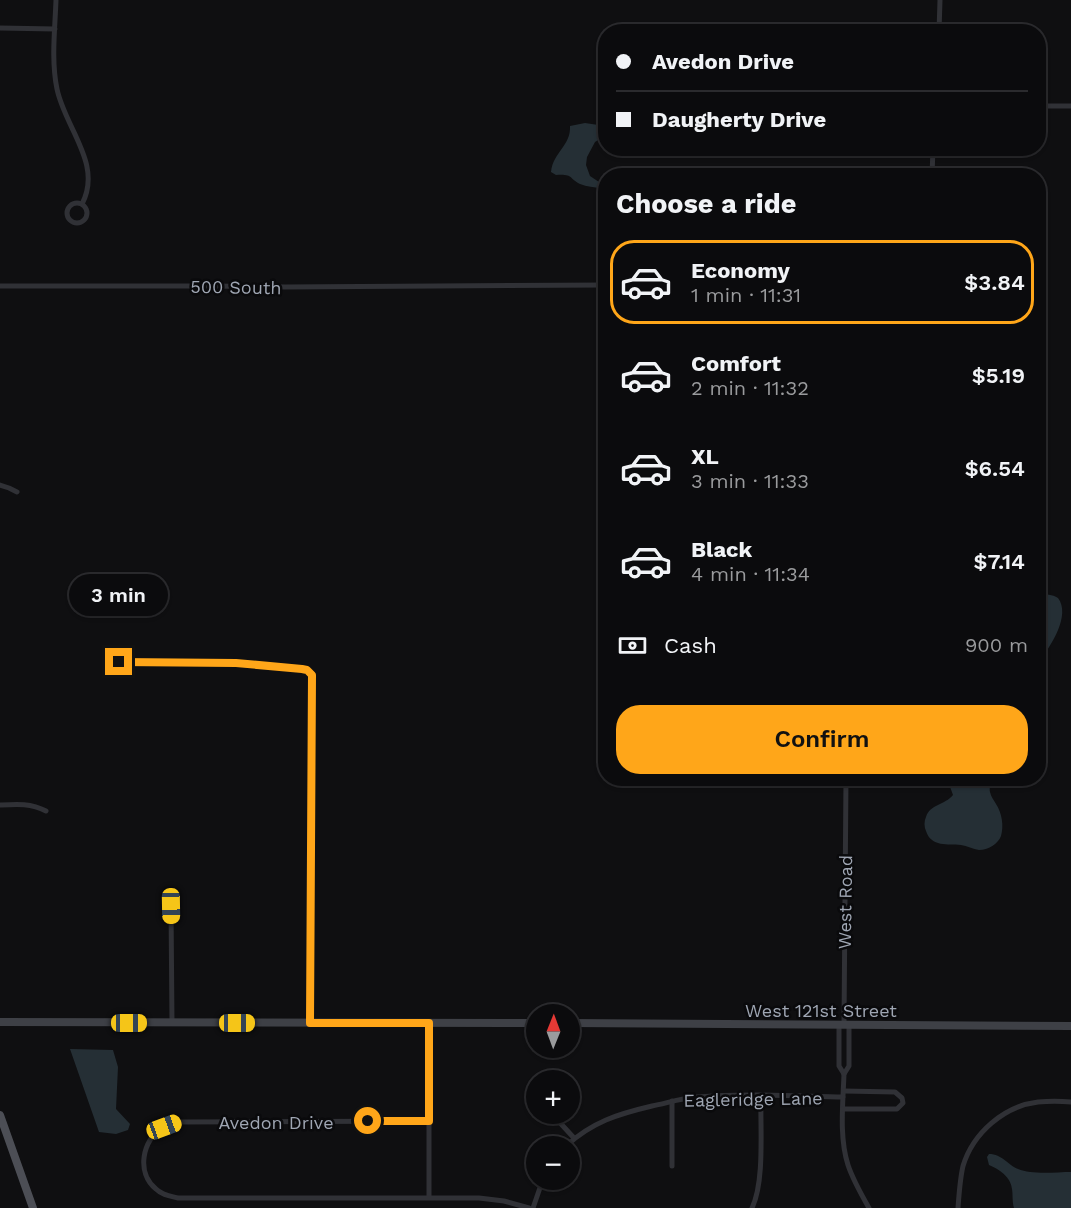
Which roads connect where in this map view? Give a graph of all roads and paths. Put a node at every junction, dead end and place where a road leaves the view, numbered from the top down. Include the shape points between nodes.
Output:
1 (56, 0) edge
2 (940, 0) edge
3 (939, 24) edge
4 (0, 28) edge
5 (55, 29) junction
6 (1046, 105) edge
7 (1071, 106) edge
8 (82, 204) dead end
9 (598, 285) edge
10 (0, 286) edge
11 (0, 485) edge
12 (17, 492) dead end
13 (119, 662) dead end
14 (846, 786) edge
15 (0, 805) edge
16 (46, 812) dead end
17 (171, 906) dead end
18 (0, 1022) edge
19 (172, 1023) junction
20 (310, 1023) junction
21 (429, 1023) junction
22 (526, 1023) edge
23 (580, 1023) edge
24 (844, 1025) junction
25 (1071, 1026) edge
26 (844, 1074) junction
27 (844, 1094) junction
28 (760, 1096) junction
29 (672, 1101) junction
30 (1071, 1102) edge
31 (843, 1109) junction
32 (0, 1115) edge
33 (429, 1121) junction
34 (561, 1124) edge
35 (572, 1136) edge
36 (577, 1136) edge
37 (672, 1166) dead end
38 (538, 1190) edge
39 (429, 1197) junction
40 (33, 1208) edge
41 (531, 1208) edge
42 (752, 1208) edge
43 (868, 1208) edge
44 (958, 1208) edge

1 - 5 street
2 - 3 street
4 - 5 street
5 - 8 street via 58,96 87,166 89,187
6 - 7 street
9 - 10 street, 500 South
11 - 12 street
13 - 20 street via 236,663 302,669 312,675
14 - 24 street, West Road
15 - 16 street via 32,805
17 - 19 street
18 - 19 street
19 - 20 street
20 - 21 street
21 - 22 street
21 - 33 street
23 - 24 street, West 121st Street
24 - 25 street, West 121st Street
24 - 26 street, West Road via 839,1066
24 - 26 street, West Road via 849,1066
26 - 27 street, West Road
27 - 28 street, Eagleridge Lane
27 - 31 street, West Road
27 - 31 street, Eagleridge Lane via 895,1092 903,1102 897,1109
28 - 29 street, Eagleridge Lane
28 - 42 street via 760,1175
29 - 36 street, Eagleridge Lane via 611,1117
29 - 37 street
30 - 44 street via 1036,1102 1016,1108 982,1132 963,1167
31 - 43 street, West Road via 848,1163
32 - 40 main road
33 - 39 street
33 - 39 street, Avedon Drive via 176,1122 154,1134 143,1160 156,1190 178,1198
34 - 35 street
38 - 41 street
39 - 41 street via 493,1198

